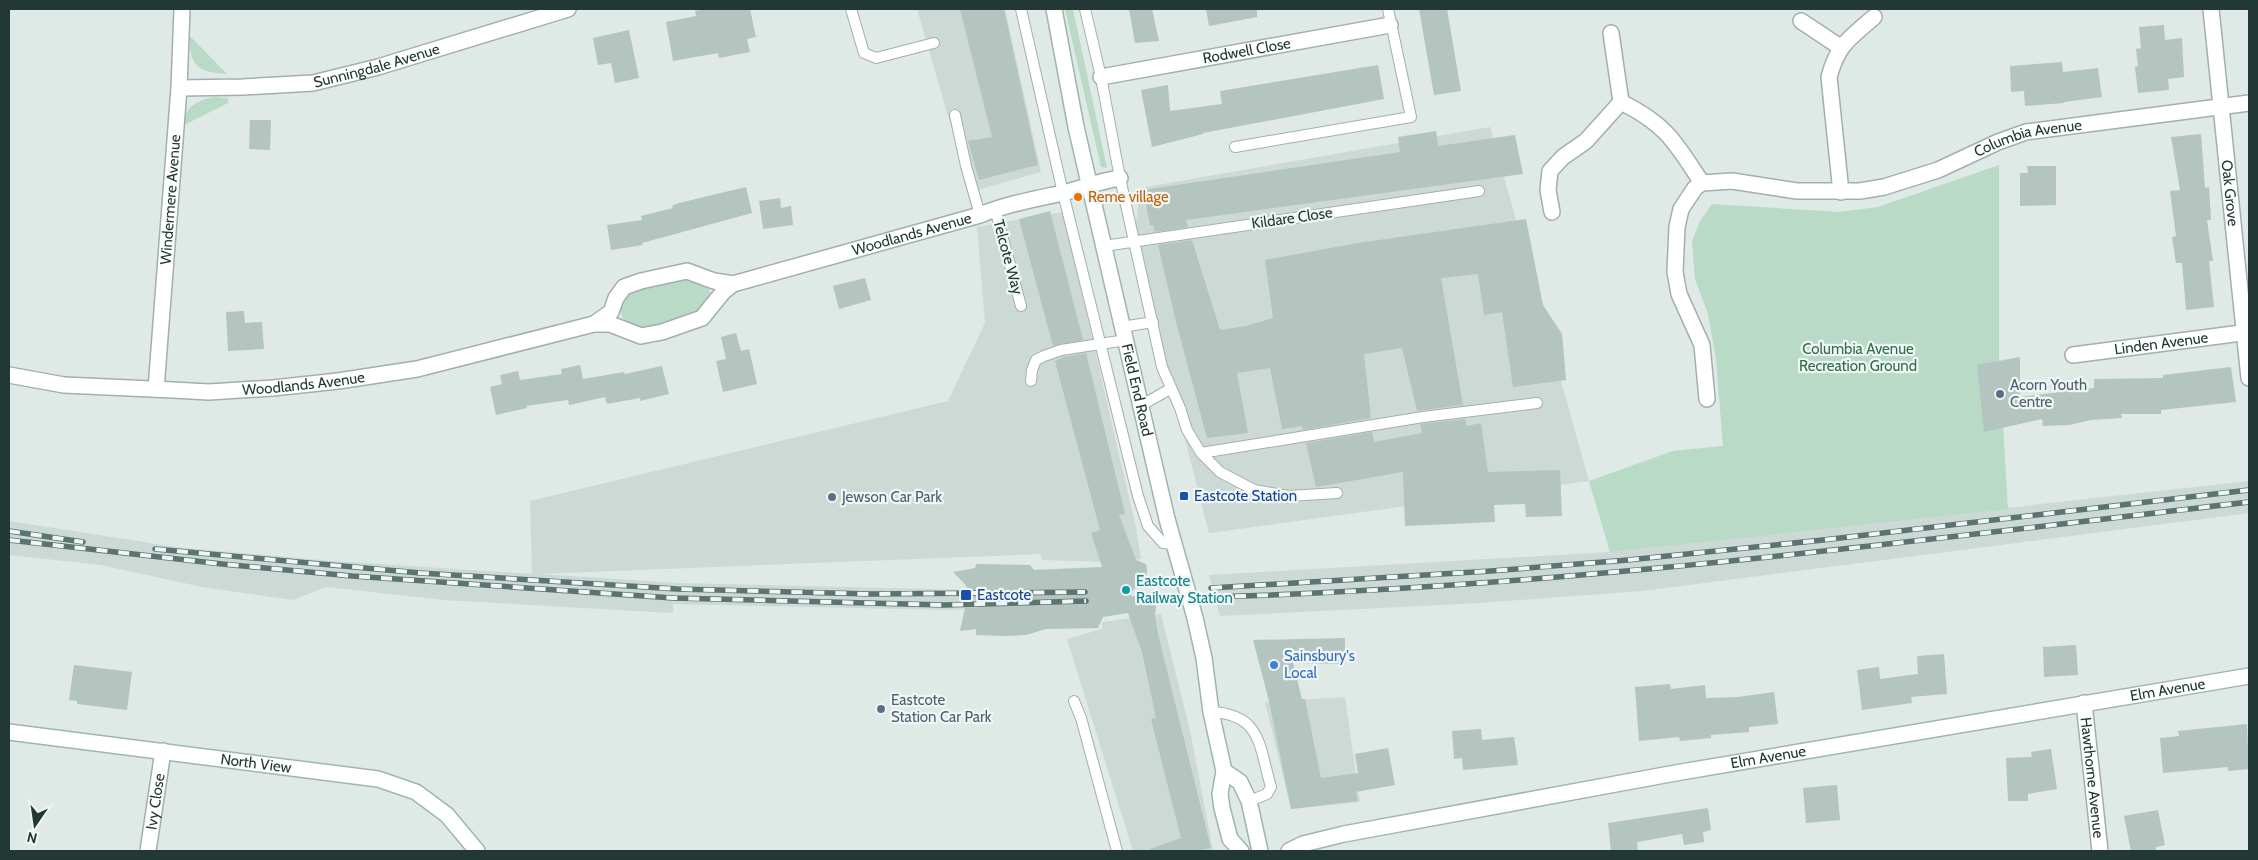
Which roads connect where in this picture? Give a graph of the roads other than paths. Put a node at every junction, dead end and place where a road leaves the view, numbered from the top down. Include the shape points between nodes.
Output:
1 (182, 9) edge
2 (568, 9) edge
3 (851, 9) edge
4 (1021, 9) edge
5 (1054, 9) edge
6 (1085, 9) edge
7 (1388, 9) edge
8 (2211, 9) edge
9 (1874, 17) dead end
10 (1801, 21) dead end
11 (1390, 24) junction
12 (1612, 33) dead end
13 (934, 44) dead end
14 (1840, 47) junction
15 (1101, 78) junction
16 (179, 88) junction
17 (1621, 102) junction
18 (2249, 103) edge
19 (2222, 106) junction
20 (955, 115) dead end
21 (1234, 147) dead end
22 (1120, 178) junction
23 (1702, 183) junction
24 (1089, 185) junction
25 (1479, 191) dead end
26 (1841, 192) junction
27 (1063, 193) junction
28 (995, 209) junction
29 (1552, 212) dead end
30 (980, 216) junction
31 (1134, 240) junction
32 (1104, 246) junction
33 (733, 284) junction
34 (1022, 306) dead end
35 (1153, 322) junction
36 (594, 324) junction
37 (1124, 333) junction
38 (2247, 333) edge
39 (1101, 344) junction
40 (2073, 355) dead end
41 (9, 374) edge
42 (2249, 378) edge
43 (1031, 381) dead end
44 (156, 389) junction
45 (1170, 389) junction
46 (1707, 399) dead end
47 (1537, 403) dead end
48 (1142, 405) junction
49 (1201, 453) junction
50 (1337, 492) dead end
51 (1174, 544) junction
52 (2249, 676) edge
53 (1074, 701) dead end
54 (2084, 703) junction
55 (1211, 712) junction
56 (9, 732) edge
57 (163, 751) junction
58 (1224, 771) junction
59 (1249, 801) junction
60 (148, 851) edge
61 (477, 851) edge
62 (1117, 851) edge
63 (1241, 851) edge
64 (1260, 851) edge
65 (1289, 851) edge
66 (2100, 851) edge

1 - 16 street, Windermere Avenue
2 - 16 street, Sunningdale Avenue via 378,67 313,83
3 - 13 lane via 864,53 869,56 876,58
4 - 27 lane
5 - 24 street, Field End Road
6 - 15 lane
7 - 11 lane
8 - 19 street, Oak Grove
9 - 14 street
10 - 14 street
11 - 15 street, Rodwell Close
11 - 21 lane via 1411,117
12 - 17 street
14 - 26 street via 1829,77
15 - 22 lane
16 - 44 street, Windermere Avenue
17 - 23 street via 1669,134
17 - 29 street via 1586,141 1550,171 1548,190
18 - 19 street, Columbia Avenue
19 - 26 street, Columbia Avenue via 2026,132 1910,180
19 - 38 street, Oak Grove
20 - 30 lane
22 - 24 street, Woodlands Avenue
22 - 31 lane
23 - 26 street, Columbia Avenue via 1732,181 1798,191
23 - 46 street via 1681,209 1676,228 1675,272 1679,294 1702,345
24 - 27 street, Woodlands Avenue
24 - 32 street, Field End Road
25 - 31 lane, Kildare Close
27 - 28 street, Woodlands Avenue
27 - 39 lane
28 - 30 street, Woodlands Avenue
28 - 34 lane, Telcote Way
30 - 33 street, Woodlands Avenue
31 - 32 lane, Kildare Close
31 - 35 lane
32 - 37 street, Field End Road
33 - 36 street, Woodlands Avenue via 702,318 662,332 641,336 610,324
33 - 36 street, Woodlands Avenue via 687,271 641,281 624,287 611,312
35 - 37 lane
35 - 45 lane
36 - 44 street, Woodlands Avenue via 417,369 338,381 210,392
37 - 39 lane
37 - 48 street, Field End Road
38 - 40 street, Linden Avenue
38 - 42 street, Oak Grove
39 - 43 lane via 1061,350 1036,360
39 - 51 lane via 1148,526 1163,543
41 - 44 street, Woodlands Avenue via 64,385
45 - 48 lane
45 - 49 lane via 1187,430
47 - 49 lane via 1424,417
48 - 51 street, Field End Road
49 - 50 lane via 1220,472 1254,490 1289,496
51 - 55 street, Field End Road, bridge via 1204,658
52 - 54 street, Elm Avenue
53 - 62 lane
54 - 65 street, Elm Avenue via 1344,834 1303,844
54 - 66 street, Hawthorne Avenue
55 - 58 street, Field End Road
55 - 59 lane via 1229,713 1240,718 1256,735 1271,788 1267,794
56 - 57 street, North View
57 - 60 street, Ivy Close
57 - 61 street, North View via 378,779 416,792 447,815
58 - 59 street via 1240,782
58 - 63 street, Field End Road via 1220,794 1222,808 1230,839
59 - 64 street

